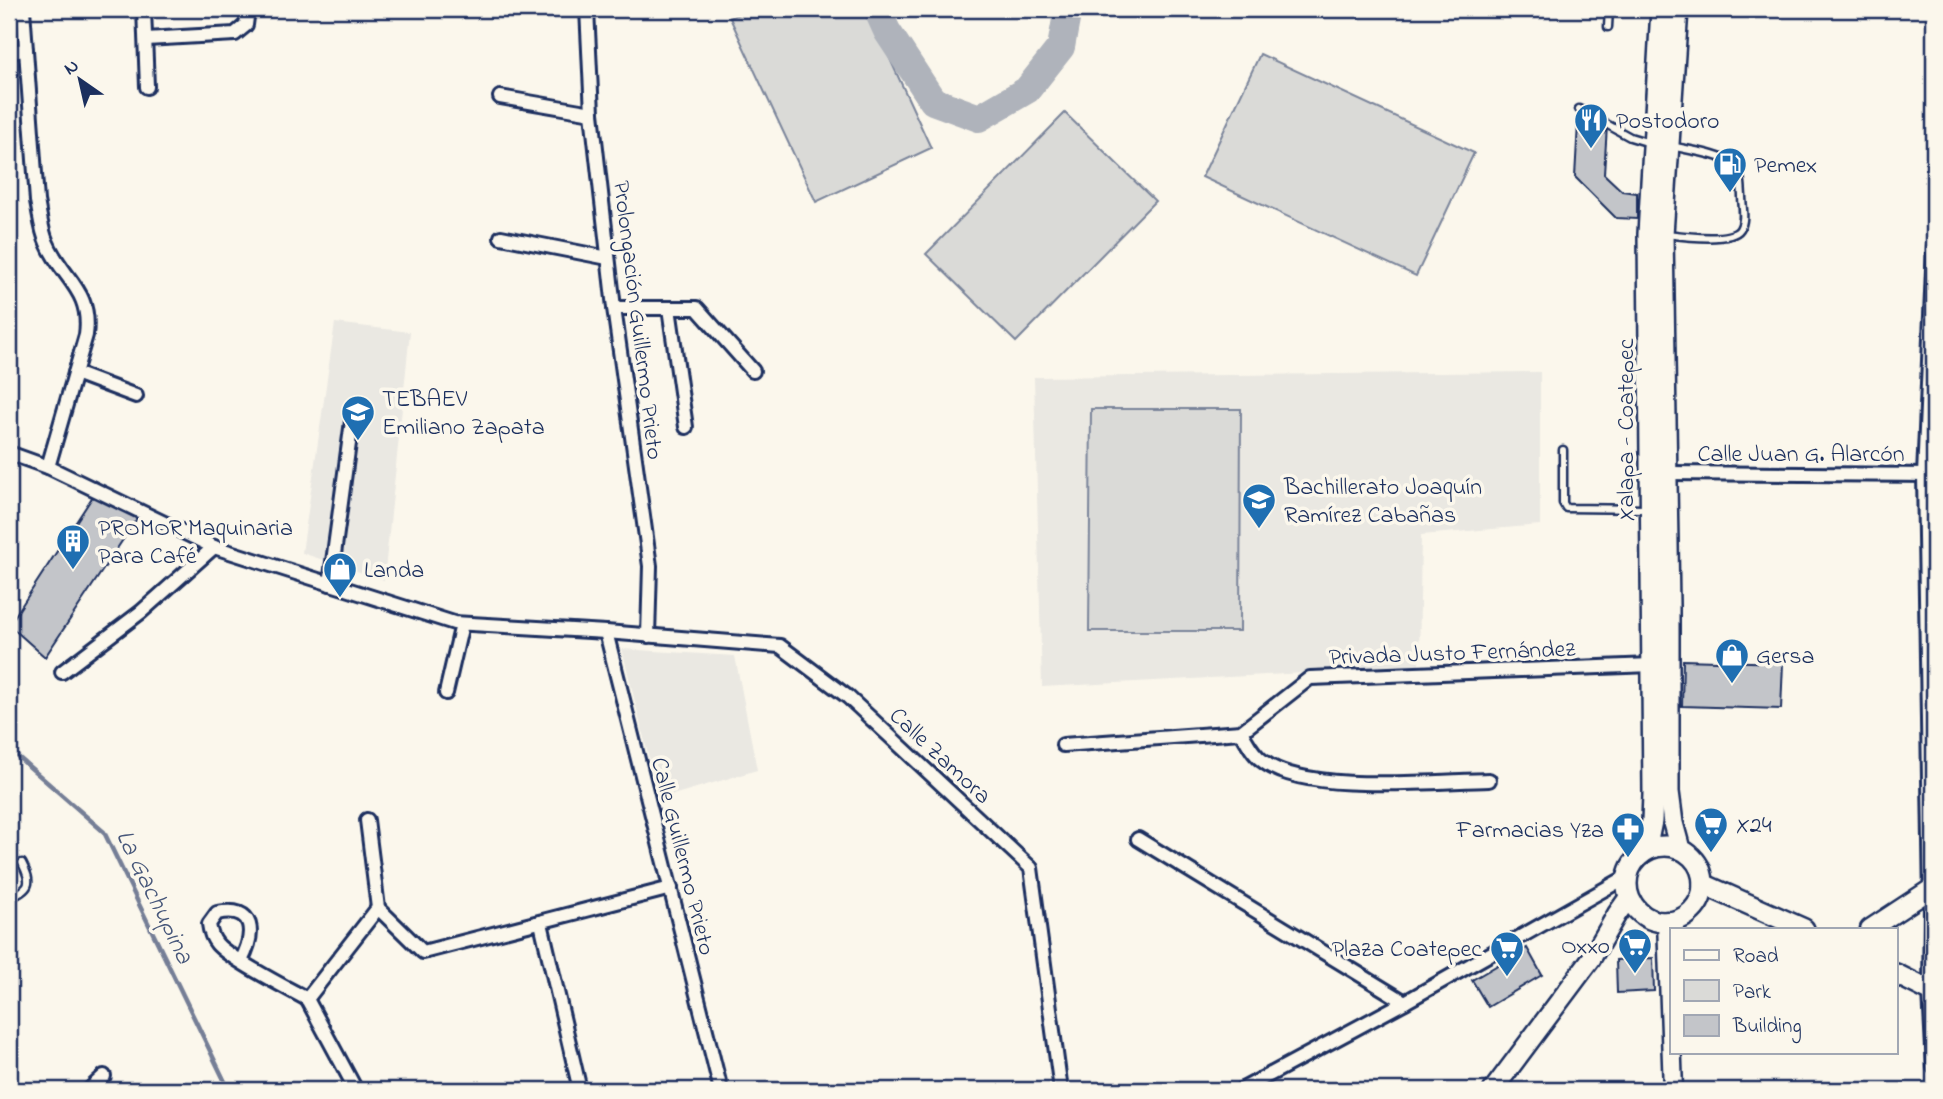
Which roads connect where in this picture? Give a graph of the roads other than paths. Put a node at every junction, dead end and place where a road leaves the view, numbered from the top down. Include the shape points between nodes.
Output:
1 (23, 9) edge
2 (144, 9) edge
3 (248, 9) edge
4 (587, 9) edge
5 (1609, 9) edge
6 (1661, 9) edge
7 (1678, 9) edge
8 (1608, 27) dead end
9 (146, 40) junction
10 (26, 50) junction
11 (9, 52) edge
12 (147, 87) dead end
13 (500, 97) dead end
14 (1579, 109) dead end
15 (592, 113) junction
16 (1661, 145) junction
17 (1655, 234) junction
18 (501, 237) dead end
19 (1934, 247) edge
20 (608, 257) junction
21 (614, 308) junction
22 (669, 308) junction
23 (753, 371) dead end
24 (75, 373) junction
25 (136, 396) dead end
26 (352, 421) dead end
27 (686, 427) dead end
28 (1563, 450) dead end
29 (9, 453) edge
30 (47, 467) junction
31 (1667, 473) junction
32 (1929, 475) edge
33 (1650, 509) junction
34 (214, 547) junction
35 (330, 584) junction
36 (462, 624) junction
37 (606, 632) junction
38 (648, 636) junction
39 (1652, 665) junction
40 (62, 672) dead end
41 (446, 693) dead end
42 (1241, 732) junction
43 (1063, 745) dead end
44 (1489, 780) dead end
45 (367, 820) dead end
46 (1138, 839) dead end
47 (1681, 849) junction
48 (1646, 850) junction
49 (22, 863) dead end
50 (1628, 876) junction
51 (1703, 884) junction
52 (671, 888) junction
53 (1933, 895) edge
54 (1629, 897) junction
55 (9, 899) edge
56 (378, 908) junction
57 (1667, 922) junction
58 (541, 923) junction
59 (1802, 928) edge
60 (1872, 928) edge
61 (241, 961) dead end
62 (1898, 975) edge
63 (1932, 993) edge
64 (307, 999) junction
65 (1405, 1002) junction
66 (1670, 1023) edge
67 (1671, 1054) edge
68 (1934, 1067) edge
69 (104, 1076) dead end
70 (89, 1090) edge
71 (356, 1090) edge
72 (580, 1090) edge
73 (721, 1090) edge
74 (1061, 1090) edge
75 (1241, 1090) edge
76 (1493, 1090) edge
77 (1672, 1090) edge

1 - 10 street
2 - 9 street
3 - 9 street via 246,25 234,34
4 - 15 street, Prolongación Guillermo Prieto
5 - 8 lane
6 - 16 main road, Xalapa - Coatepec
7 - 16 main road, Xalapa - Coatepec
9 - 12 street
10 - 11 street
10 - 24 street via 42,229 80,292 89,317
13 - 15 street
14 - 16 lane via 1630,137
15 - 20 street, Prolongación Guillermo Prieto
16 - 17 main road, Xalapa - Coatepec
16 - 17 lane via 1725,159 1735,166 1741,176 1743,222 1732,236
17 - 31 main road, Xalapa - Coatepec
17 - 33 main road, Xalapa - Coatepec
18 - 20 street
19 - 32 street
20 - 21 street, Prolongación Guillermo Prieto
21 - 22 street
21 - 38 street, Prolongación Guillermo Prieto via 650,566
22 - 23 street via 697,308
22 - 27 street
24 - 25 street
24 - 30 street
26 - 35 street
28 - 33 lane via 1566,508
29 - 30 street, Calle Zamora
30 - 34 street, Calle Zamora
31 - 32 street, Calle Juan G. Alarcón
31 - 47 main road, Xalapa - Coatepec via 1669,792
32 - 53 street
33 - 39 main road, Xalapa - Coatepec
34 - 35 street, Calle Zamora
34 - 40 street
35 - 36 street, Calle Zamora
36 - 37 street, Calle Zamora
36 - 41 street
37 - 38 street, Calle Zamora
37 - 52 street, Calle Guillermo Prieto
38 - 74 street, Calle Zamora via 780,646 848,697 1031,868
39 - 42 street, Privada Justo Fernández via 1310,678
39 - 48 main road, Xalapa - Coatepec via 1652,821
42 - 43 street
42 - 44 street via 1265,763 1314,780
45 - 56 street
46 - 65 street
47 - 48 main road
47 - 51 main road via 1697,862
48 - 50 main road
49 - 55 lane via 28,886
50 - 54 main road
50 - 65 street
51 - 57 main road via 1694,908
51 - 59 main road
52 - 58 street
52 - 73 street, Calle Guillermo Prieto
53 - 60 main road
53 - 63 street
54 - 57 main road via 1646,917
54 - 76 main road via 1591,959
56 - 58 street via 423,952
56 - 64 street
57 - 66 main road
58 - 72 street
61 - 64 street
62 - 63 main road
63 - 68 street
64 - 71 street
65 - 75 street
67 - 77 main road
69 - 70 street

